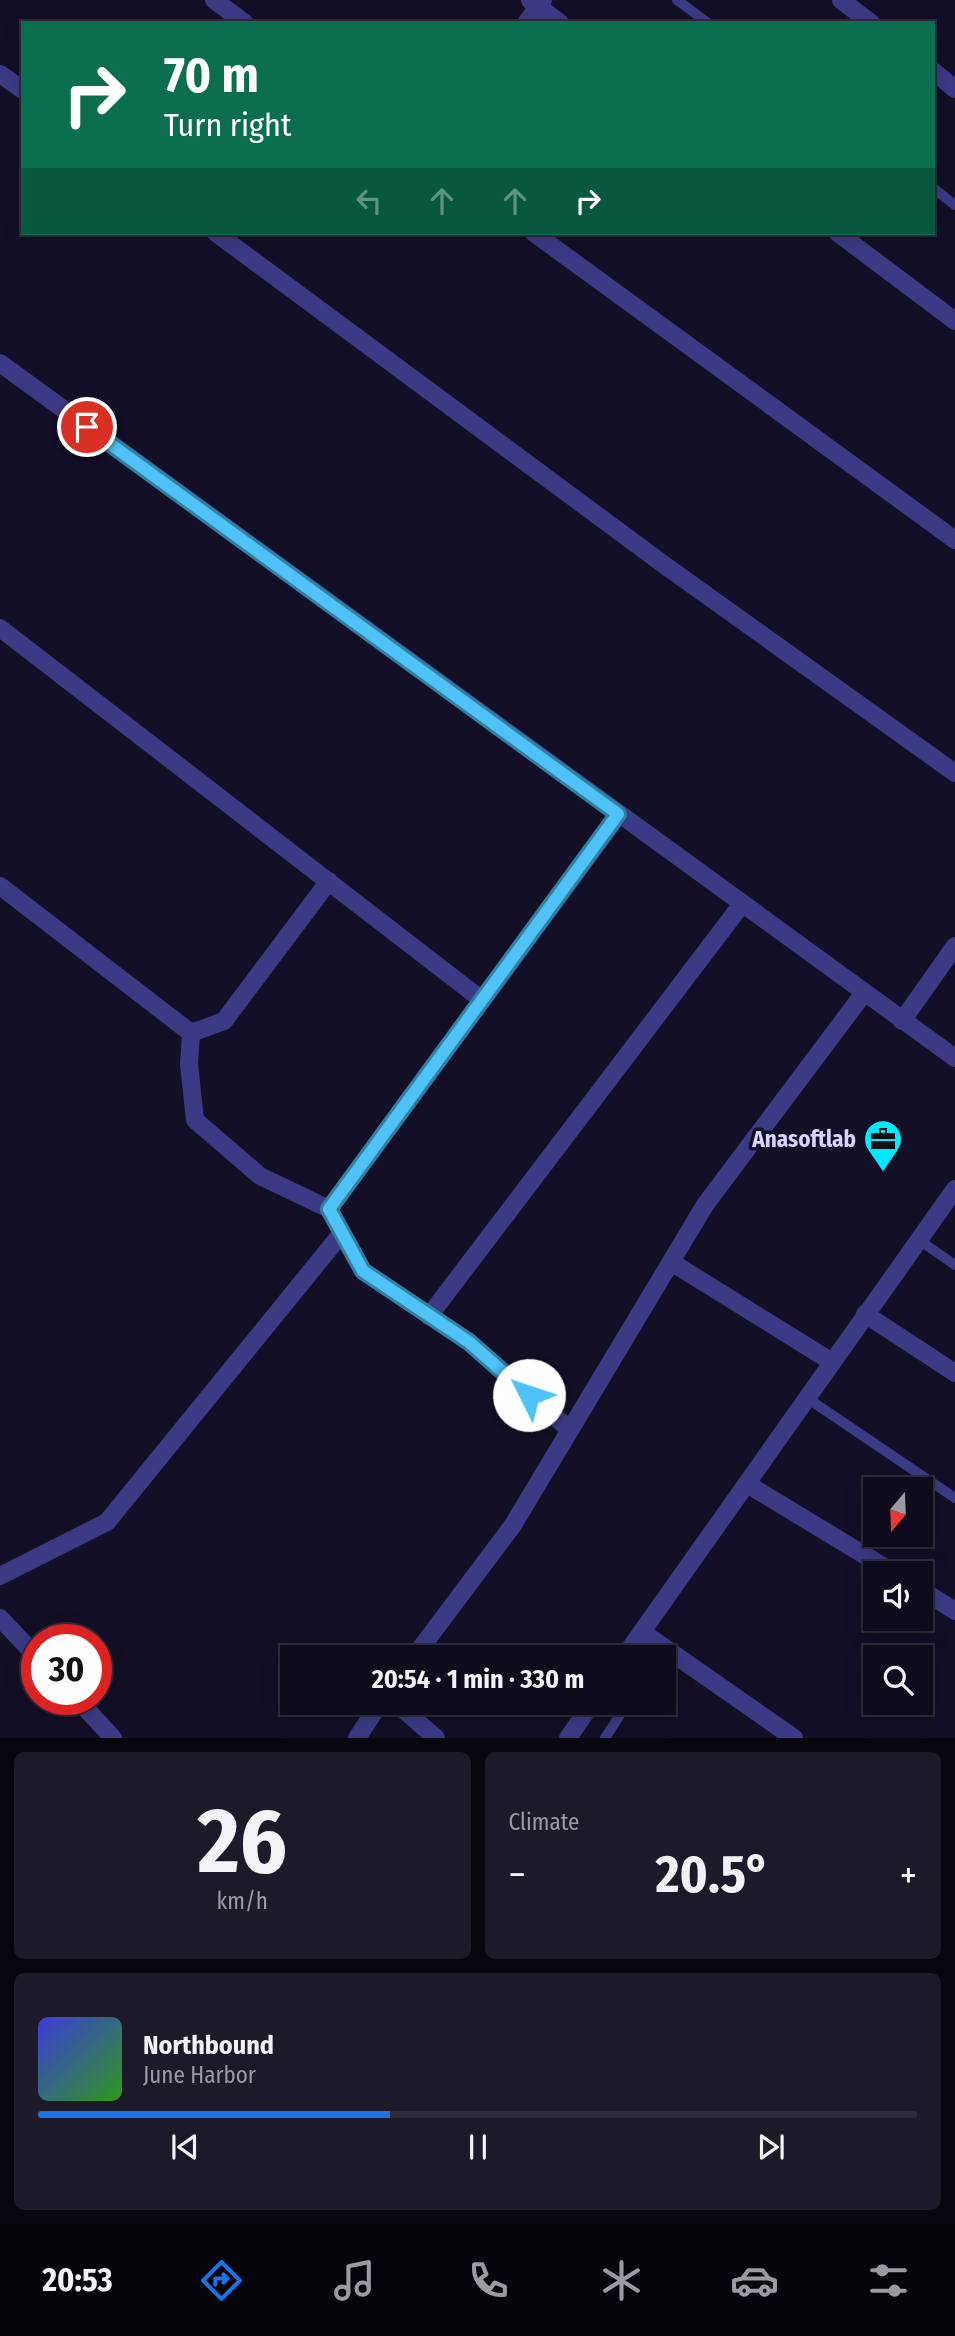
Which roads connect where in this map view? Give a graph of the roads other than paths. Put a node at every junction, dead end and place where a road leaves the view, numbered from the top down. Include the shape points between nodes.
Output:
1 (214, 0) edge
2 (677, 0) edge
3 (841, 0) edge
4 (537, 2) edge
5 (242, 21) edge
6 (527, 21) edge
7 (558, 21) edge
8 (705, 21) edge
9 (868, 21) edge
10 (935, 73) edge
11 (0, 74) edge
12 (21, 89) edge
13 (955, 89) edge
14 (935, 190) edge
15 (955, 205) edge
16 (219, 235) edge
17 (537, 235) edge
18 (841, 235) edge
19 (955, 321) edge
20 (0, 363) edge
21 (955, 540) edge
22 (0, 628) edge
23 (955, 773) edge
24 (618, 814) junction
25 (329, 881) junction
26 (0, 886) edge
27 (742, 904) junction
28 (955, 946) edge
29 (864, 993) junction
30 (482, 1000) junction
31 (902, 1021) junction
32 (191, 1034) junction
33 (955, 1058) edge
34 (955, 1189) edge
35 (329, 1209) junction
36 (342, 1233) junction
37 (919, 1240) junction
38 (671, 1262) junction
39 (955, 1265) edge
40 (866, 1314) junction
41 (429, 1316) junction
42 (832, 1362) junction
43 (955, 1373) edge
44 (807, 1398) junction
45 (570, 1430) junction
46 (747, 1484) junction
47 (955, 1499) edge
48 (874, 1561) edge
49 (0, 1576) edge
50 (933, 1598) edge
51 (955, 1611) edge
52 (0, 1618) edge
53 (642, 1632) junction
54 (21, 1640) edge
55 (423, 1645) edge
56 (633, 1645) edge
57 (92, 1715) edge
58 (372, 1715) edge
59 (410, 1715) edge
60 (584, 1715) edge
61 (620, 1715) edge
62 (113, 1738) edge
63 (357, 1738) edge
64 (436, 1738) edge
65 (568, 1738) edge
66 (605, 1738) edge
67 (794, 1738) edge

1 - 5 street
2 - 8 lane
3 - 9 street
4 - 6 street
4 - 7 street
10 - 13 street
11 - 12 street
14 - 15 lane
16 - 23 street via 674,573
17 - 21 street
18 - 19 street
20 - 24 street
22 - 25 street
24 - 27 street
24 - 30 street
25 - 30 street
25 - 32 street via 224,1021
26 - 32 street
27 - 29 street
27 - 41 street
28 - 31 street
29 - 31 street
29 - 38 street via 705,1205
30 - 35 street
31 - 33 street
32 - 35 street via 195,1120 260,1176
34 - 37 street
35 - 36 street
36 - 41 street via 363,1271
36 - 49 street via 107,1522
37 - 39 lane
37 - 40 street
38 - 42 street
38 - 45 street
40 - 42 street
40 - 43 street
41 - 45 street via 469,1342
42 - 44 street
44 - 46 street
44 - 47 lane
45 - 55 street via 513,1525
46 - 48 street
46 - 53 street
50 - 51 street
52 - 54 street
53 - 56 street
53 - 67 street
57 - 62 street
58 - 63 street
59 - 64 street
60 - 65 street
61 - 66 lane

